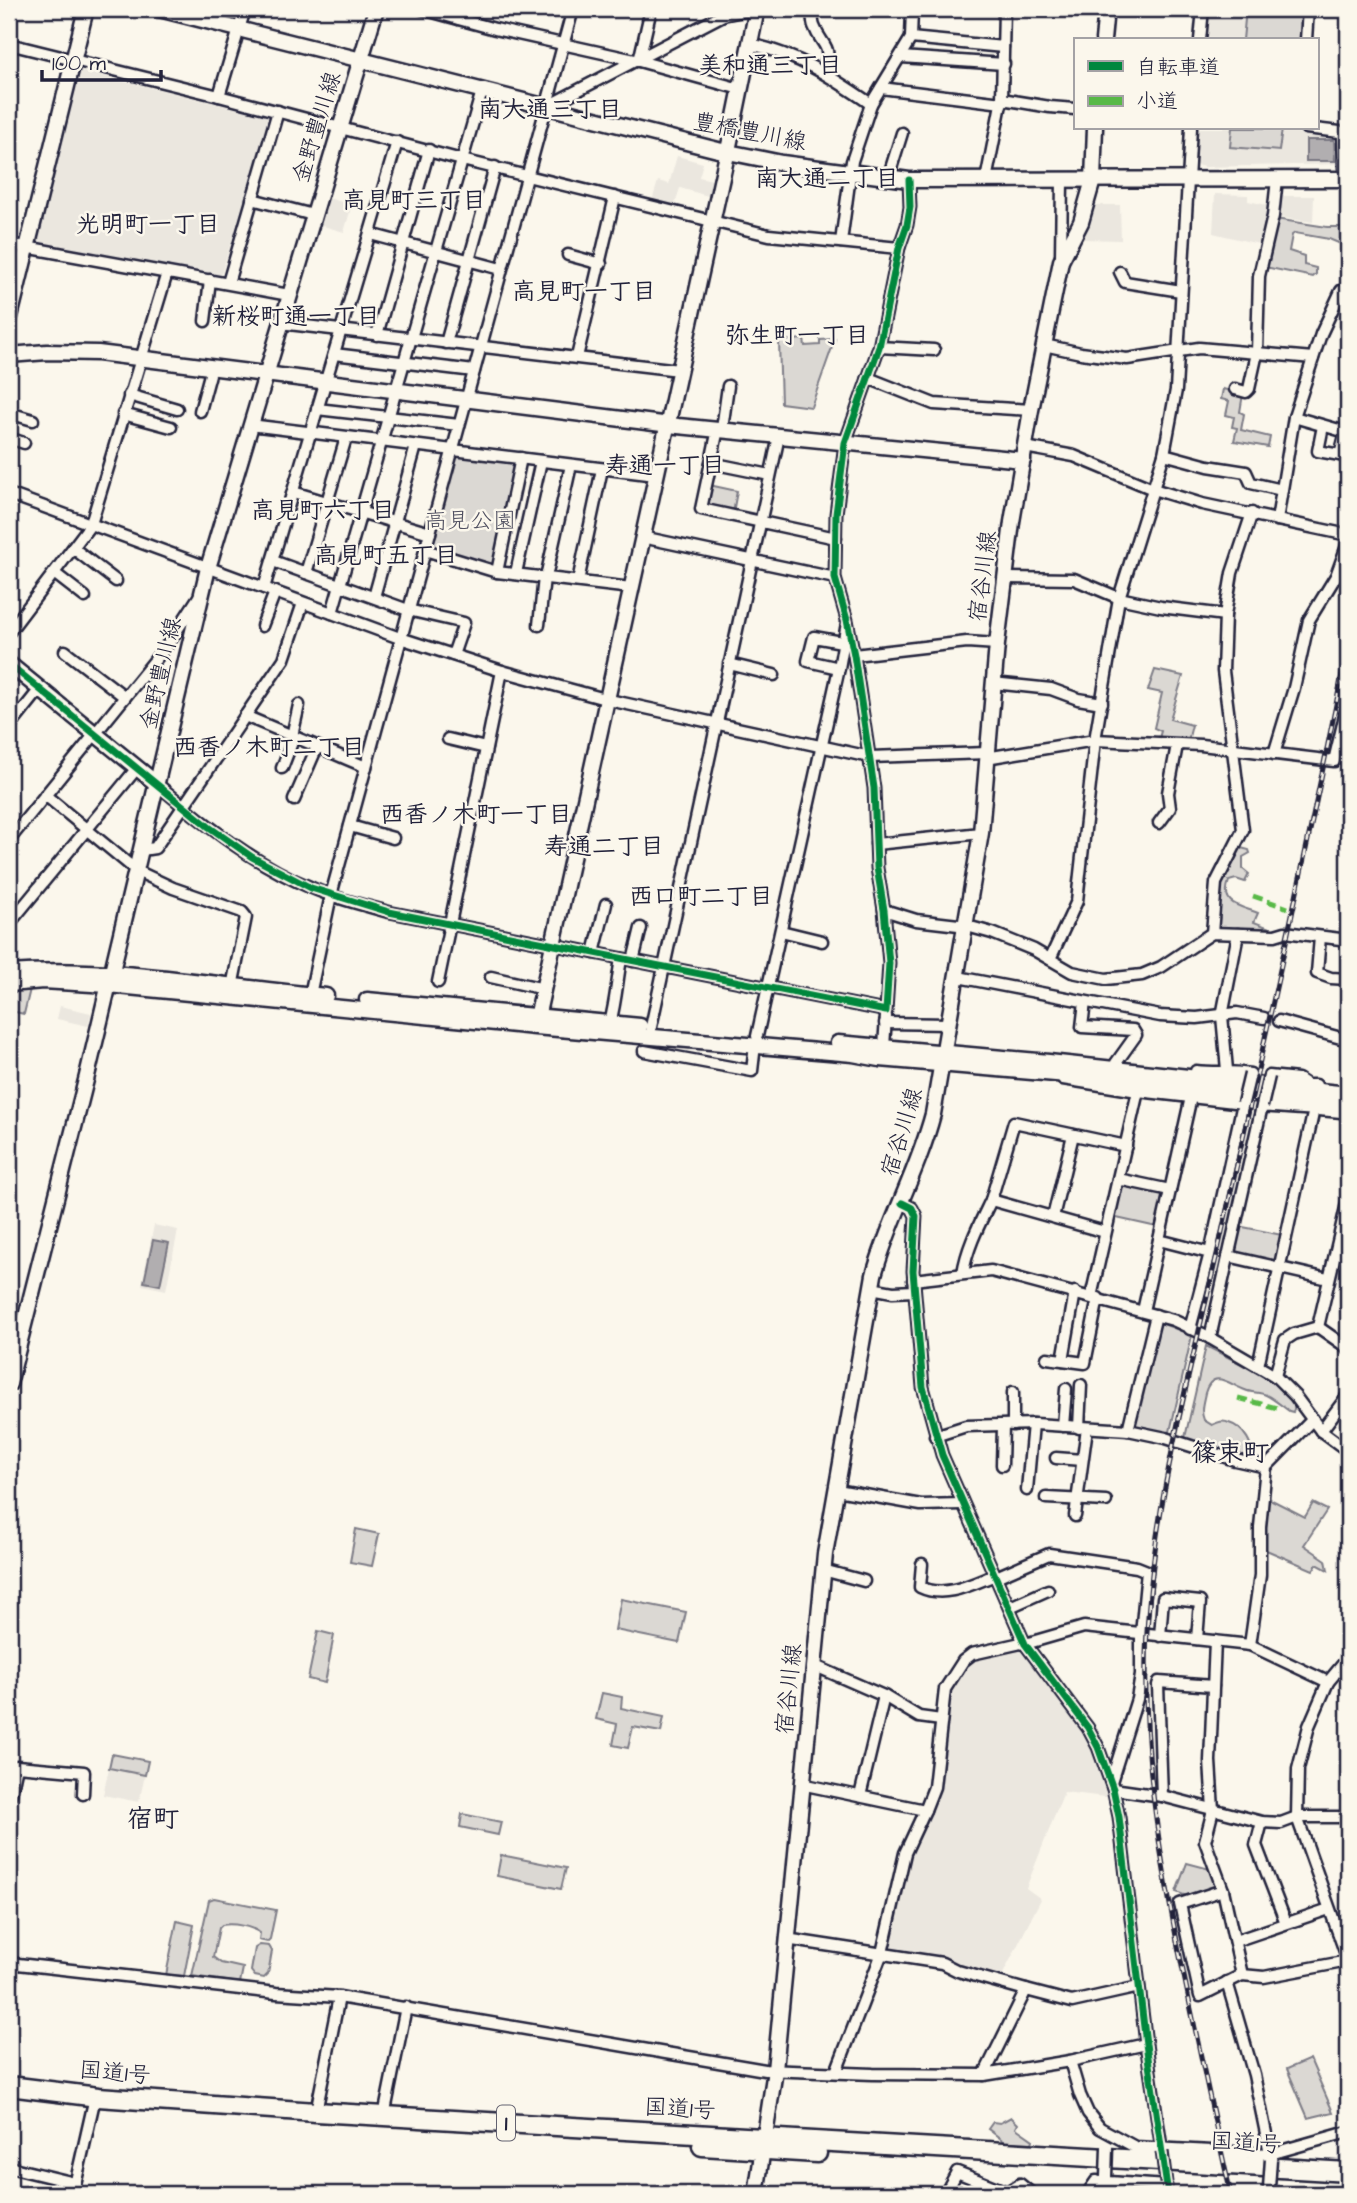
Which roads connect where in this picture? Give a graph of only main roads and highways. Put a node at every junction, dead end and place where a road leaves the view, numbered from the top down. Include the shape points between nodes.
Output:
1 (9, 2086) edge
2 (9, 2097) edge
3 (763, 2144) junction
4 (1348, 2172) edge
5 (1348, 2181) edge

1 - 3 highway, 国道1号 / 1 via 98,2097
2 - 3 highway, 国道1号 / 1 via 93,2106
3 - 4 highway, 国道1号 / 1
3 - 5 highway, 国道1号 / 1

